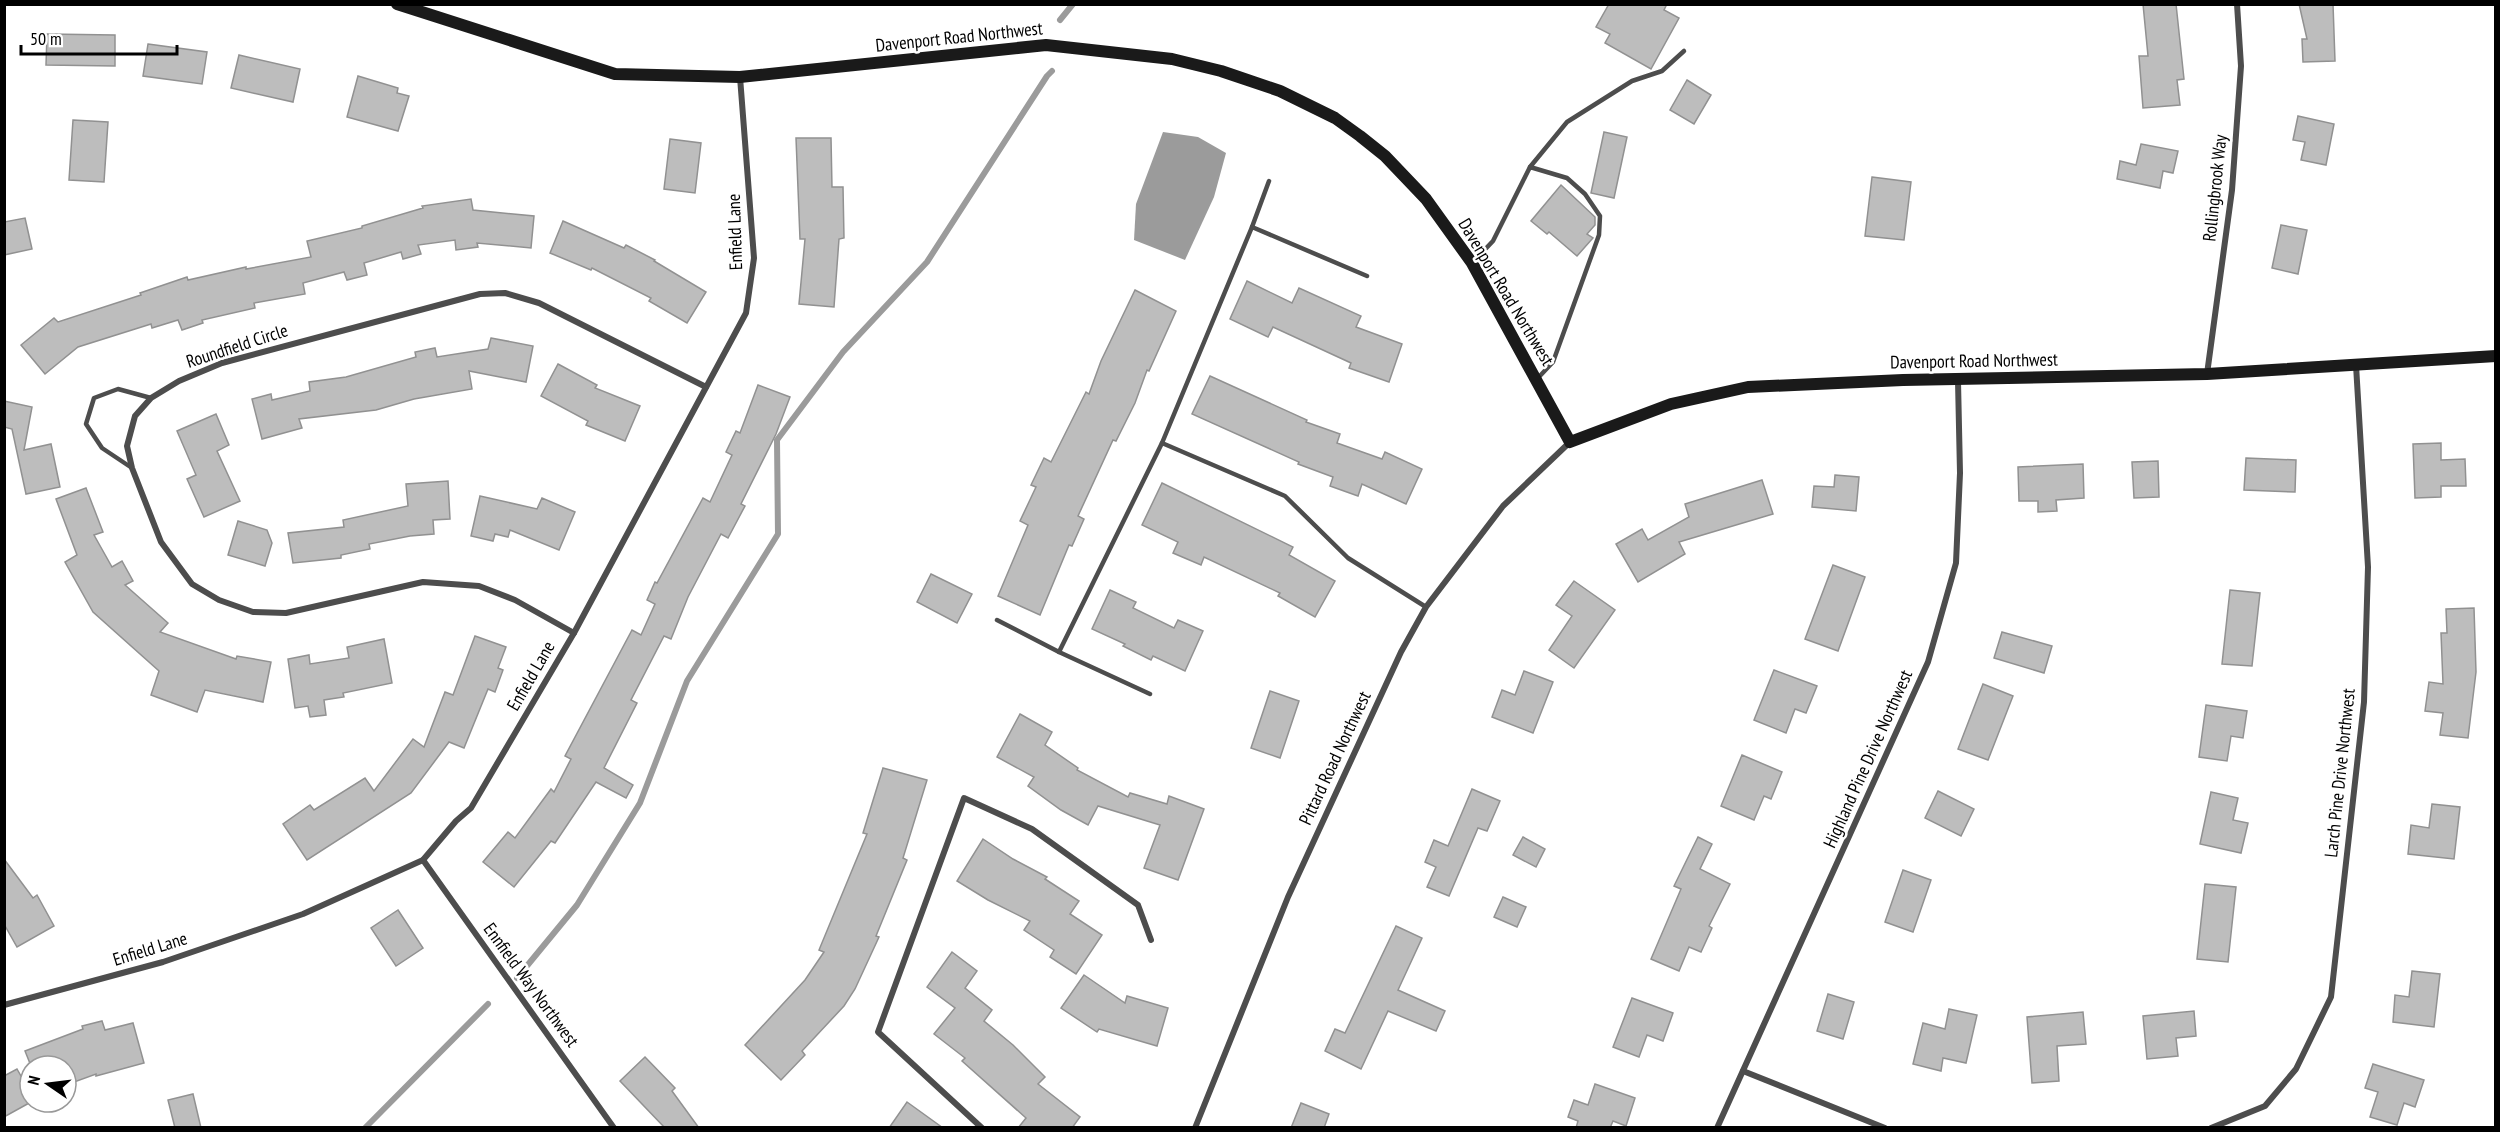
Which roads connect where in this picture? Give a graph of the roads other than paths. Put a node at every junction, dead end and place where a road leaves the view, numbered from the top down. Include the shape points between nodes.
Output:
1 (397, 4) edge
2 (2237, 4) edge
3 (1684, 51) dead end
4 (740, 77) junction
5 (1530, 167) junction
6 (1269, 181) dead end
7 (1252, 227) junction
8 (1472, 263) junction
9 (1367, 276) dead end
10 (2496, 356) edge
11 (2356, 365) junction
12 (2207, 374) junction
13 (1538, 379) junction
14 (1958, 381) junction
15 (706, 387) junction
16 (151, 398) junction
17 (1570, 442) junction
18 (1162, 443) junction
19 (132, 468) junction
20 (1426, 607) junction
21 (997, 620) dead end
22 (574, 633) junction
23 (1059, 652) junction
24 (1150, 694) dead end
25 (423, 861) junction
26 (1151, 940) dead end
27 (4, 1005) edge
28 (1743, 1071) junction
29 (614, 1128) edge
30 (982, 1128) edge
31 (1195, 1128) edge
32 (1717, 1128) edge
33 (1885, 1128) edge
34 (2211, 1128) edge

1 - 4 street, Davenport Road Northwest via 615,74
2 - 12 street, Rollingbrook Way via 2241,66 2232,190
3 - 5 lane via 1662,70 1632,81 1567,122
4 - 8 street, Davenport Road Northwest via 1046,45 1142,54 1201,66 1280,91 1335,118 1360,136 1406,177
4 - 15 street, Enfield Lane via 754,258 751,286 746,313
5 - 8 lane via 1493,241
5 - 13 lane via 1567,178 1586,194 1600,216 1599,235 1552,362
6 - 7 lane
7 - 9 lane
7 - 18 lane
8 - 13 street, Davenport Road Northwest
10 - 11 street, Davenport Road Northwest
11 - 12 street, Davenport Road Northwest
11 - 34 street, Larch Pine Drive Northwest via 2368,567 2364,702 2331,997 2296,1069 2265,1106
12 - 14 street, Davenport Road Northwest
13 - 17 street, Davenport Road Northwest
14 - 17 street, Davenport Road Northwest via 1748,387 1671,404
14 - 28 street, Highland Pine Drive Northwest via 1960,473 1956,563 1928,662
15 - 16 street, Roundfield Circle via 539,303 505,293 480,294 222,363
15 - 22 street, Enfield Lane
16 - 19 street, Roundfield Circle via 135,416 127,446
16 - 19 lane via 118,389 94,398 86,424 102,448
17 - 20 street, Pittard Road Northwest via 1503,506
18 - 20 lane via 1285,496 1348,558
18 - 23 lane
19 - 22 street, Roundfield Circle via 161,542 192,584 219,600 253,612 286,613 423,582 479,586 515,600
20 - 31 street, Pittard Road Northwest via 1401,652 1288,897
21 - 23 lane
22 - 25 street, Enfield Lane via 471,808
23 - 24 lane
25 - 27 street, Enfield Lane via 303,914 163,962
25 - 29 street, Ennfield Way Northwest
26 - 30 street via 1138,905 1032,829 964,798 878,1032
28 - 32 street, Highland Pine Drive Northwest
28 - 33 street

